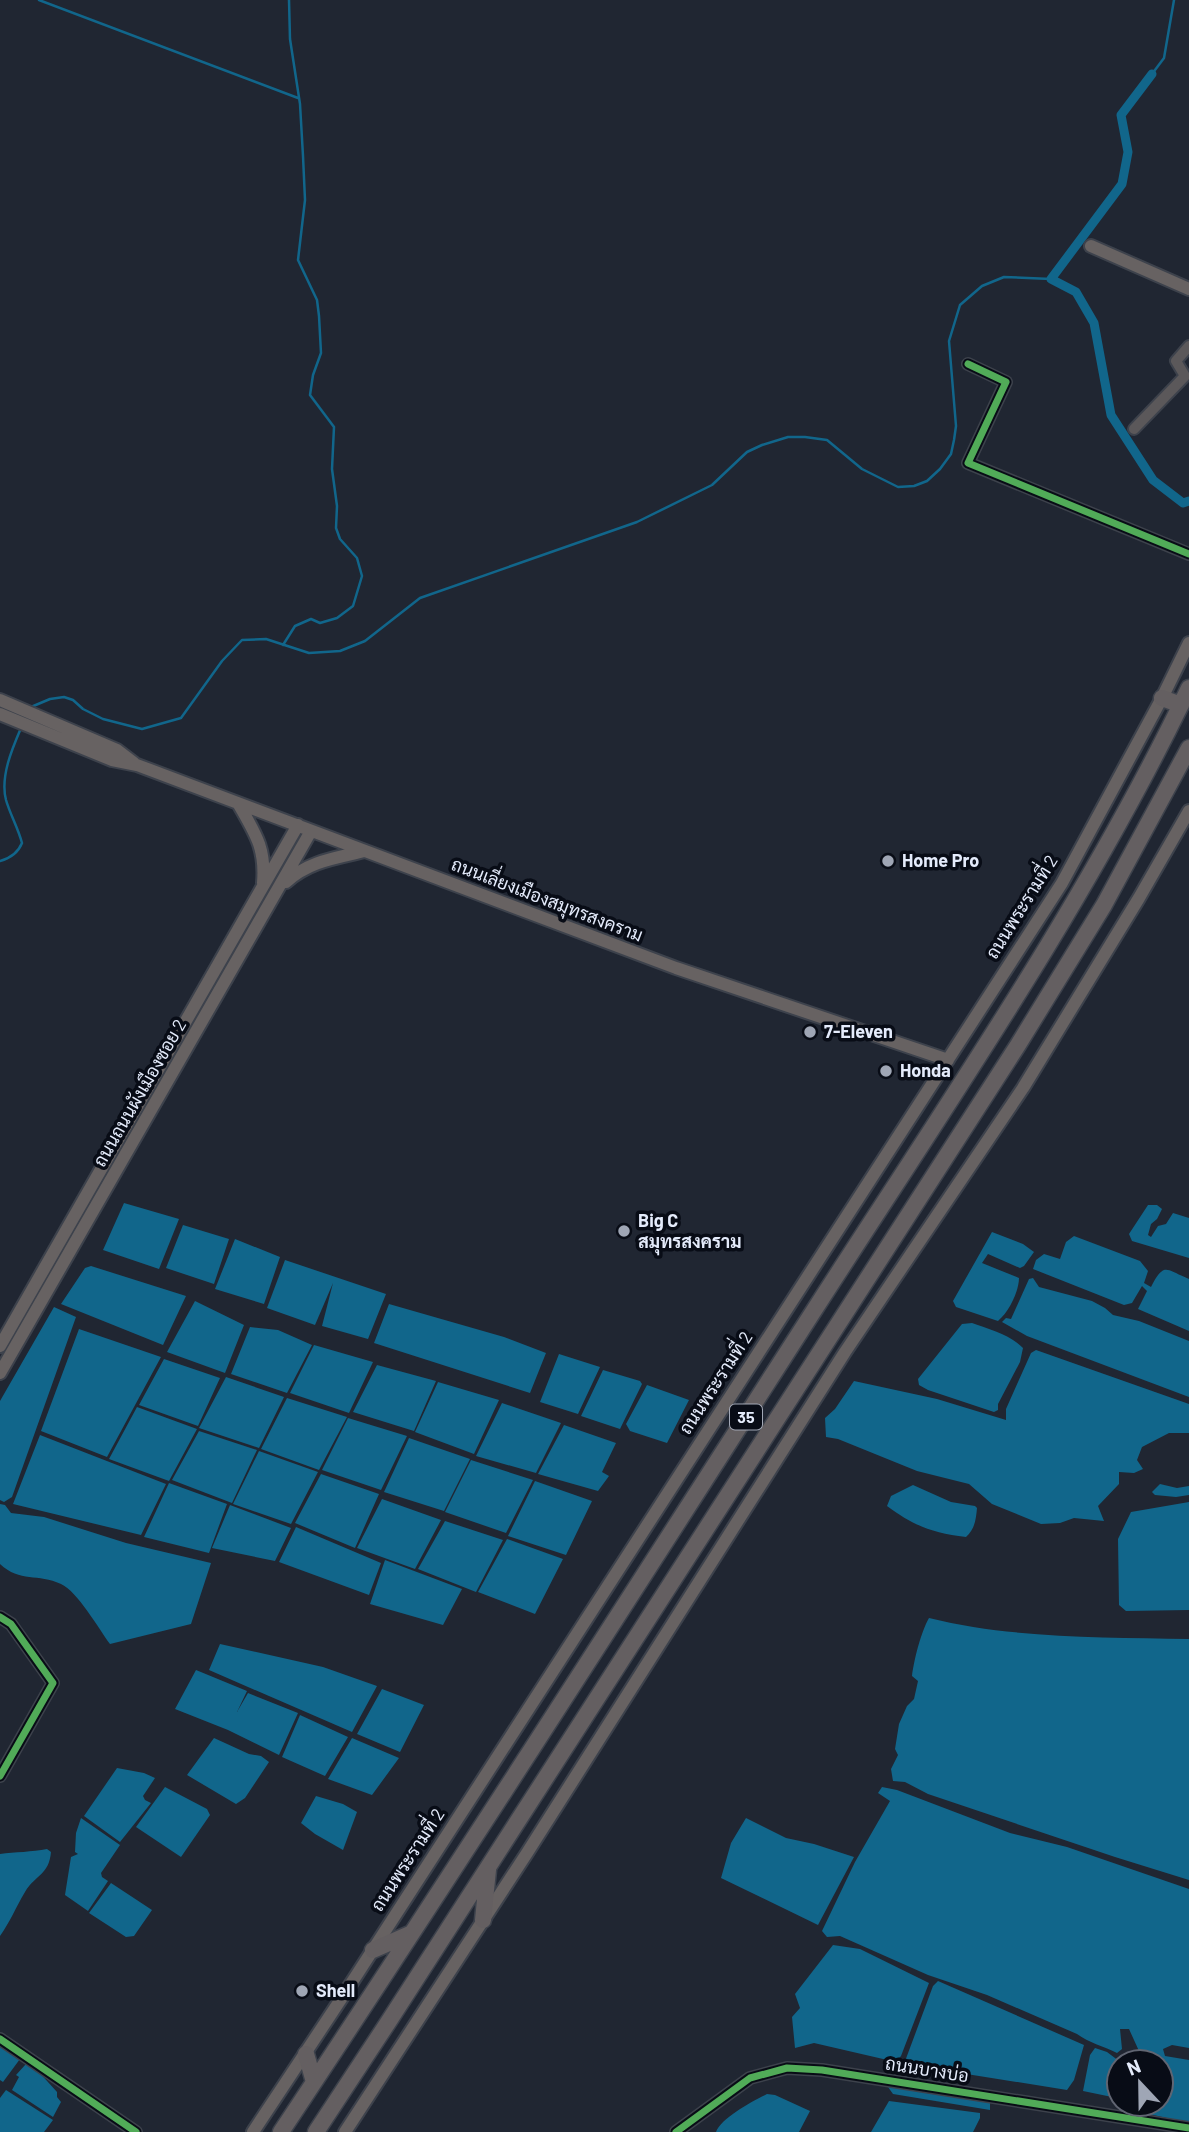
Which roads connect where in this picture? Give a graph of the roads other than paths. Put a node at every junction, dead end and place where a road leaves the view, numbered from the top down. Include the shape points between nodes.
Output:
1 (1091, 246) dead end
2 (1189, 289) edge
3 (1189, 346) edge
4 (968, 364) dead end
5 (1134, 429) dead end
6 (1189, 554) edge
7 (1189, 643) edge
8 (1189, 688) edge
9 (1163, 698) junction
10 (1181, 705) junction
11 (5, 710) edge
12 (1189, 748) edge
13 (238, 803) junction
14 (1189, 811) edge
15 (298, 825) junction
16 (311, 831) junction
17 (366, 851) junction
18 (263, 887) junction
19 (277, 890) junction
20 (248, 913) junction
21 (260, 920) junction
22 (948, 1060) junction
23 (0, 1346) edge
24 (0, 1373) edge
25 (0, 1617) edge
26 (0, 1776) edge
27 (488, 1867) junction
28 (483, 1920) junction
29 (412, 1933) junction
30 (373, 1950) junction
31 (0, 2039) edge
32 (306, 2054) junction
33 (314, 2082) junction
34 (1189, 2128) edge
35 (136, 2132) edge
36 (253, 2132) edge
37 (281, 2132) edge
38 (316, 2132) edge
39 (345, 2132) edge
40 (676, 2132) edge

1 - 2 main road
3 - 5 street via 1176,361 1185,376
4 - 6 street via 1006,382 968,463
7 - 9 main road, ถนนพระรามที่ 2 / 35
8 - 10 highway, 35
9 - 10 highway
9 - 22 main road, ถนนพระรามที่ 2 / 35 via 1062,883
10 - 29 highway, 35 via 1080,892 977,1058
11 - 13 main road, ถนนเลี่ยงเมืองสมุทรสงคราม via 112,760
12 - 27 highway, 35 via 1104,905 1018,1045
13 - 15 main road, ถนนเลี่ยงเมืองสมุทรสงคราม
13 - 18 main road via 262,851
14 - 28 main road via 1023,1088 845,1352
15 - 16 main road, ถนนเลี่ยงเมืองสมุทรสงคราม
15 - 18 main road, ถนนถนนผังเมืองซอย 2
16 - 17 main road, ถนนเลี่ยงเมืองสมุทรสงคราม
16 - 19 main road, ถนนถนนผังเมืองซอย 2
17 - 19 main road via 306,867
17 - 22 main road, ถนนเลี่ยงเมืองสมุทรสงคราม via 676,968
18 - 20 main road, ถนนถนนผังเมืองซอย 2
19 - 21 main road, ถนนถนนผังเมืองซอย 2
20 - 21 main road
20 - 23 main road, ถนนถนนผังเมืองซอย 2
21 - 24 main road, ถนนถนนผังเมืองซอย 2
22 - 30 main road, ถนนพระรามที่ 2 / 35
25 - 26 street via 11,1624 53,1683
27 - 28 highway
27 - 38 highway, 35
28 - 39 main road
29 - 30 highway
29 - 33 highway, 35
30 - 32 main road, ถนนพระรามที่ 2 / 35
31 - 35 street
32 - 33 highway
32 - 36 main road, ถนนพระรามที่ 2 / 35
33 - 37 highway, 35
34 - 40 street, ถนนบางบ่อ via 787,2068 750,2078

